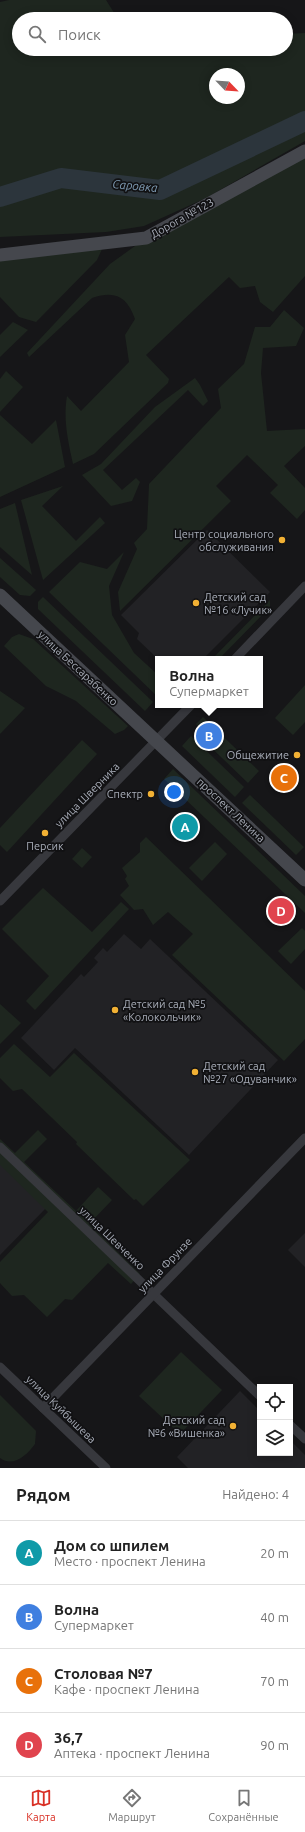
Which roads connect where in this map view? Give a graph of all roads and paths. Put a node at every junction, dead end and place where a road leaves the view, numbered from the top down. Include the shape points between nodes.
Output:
1 (305, 151) edge
2 (0, 255) edge
3 (305, 586) edge
4 (0, 595) edge
5 (238, 656) edge
6 (188, 708) edge
7 (157, 740) junction
8 (305, 880) edge
9 (0, 901) edge
10 (305, 1138) edge
11 (0, 1147) edge
12 (154, 1294) junction
13 (0, 1367) edge
14 (257, 1393) edge
15 (43, 1408) junction
16 (293, 1428) edge
17 (305, 1440) edge
18 (106, 1468) edge

1 - 2 street, Дорога №123 via 146,238
3 - 5 street
4 - 7 street, улица Бессарабенко
6 - 7 street, улица Шверника
7 - 8 street, проспект Ленина
7 - 9 street, улица Шверника
10 - 12 street, улица Фрунзе
11 - 12 street, улица Шевченко
12 - 14 street, улица Шевченко
12 - 15 street, улица Фрунзе
13 - 15 street, улица Куйбышева
15 - 18 street, улица Куйбышева
16 - 17 street

